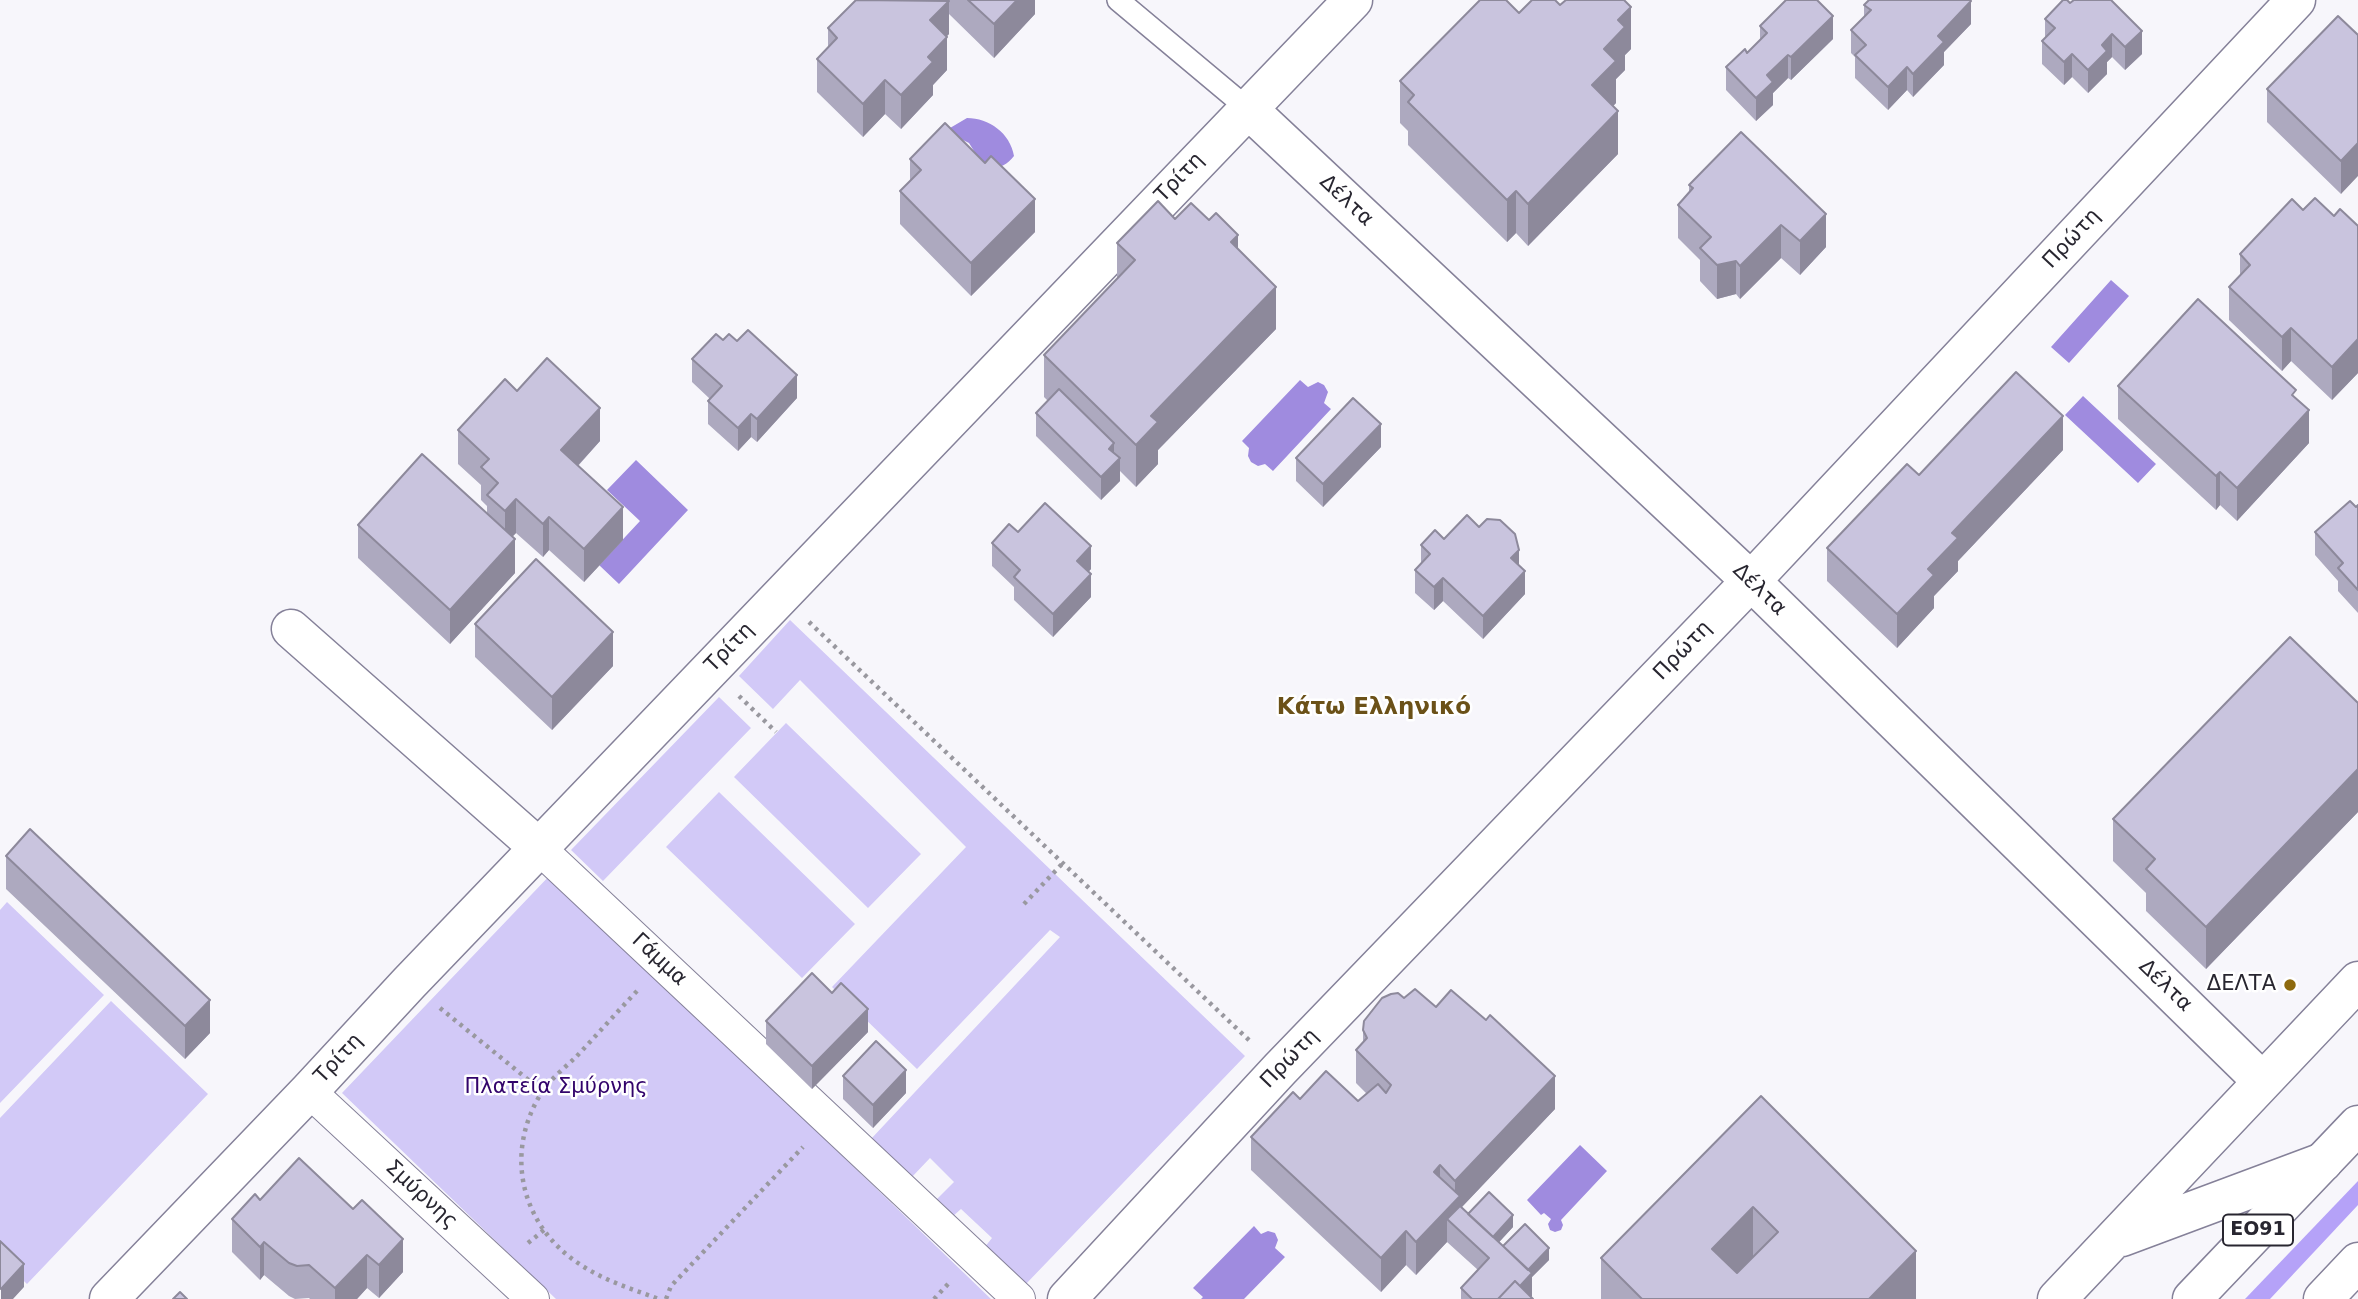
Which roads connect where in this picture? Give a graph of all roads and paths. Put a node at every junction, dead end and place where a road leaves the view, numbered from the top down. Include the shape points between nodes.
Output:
1 (1118, 0) edge
2 (1353, 0) edge
3 (2296, 0) edge
4 (1247, 108) junction
5 (1751, 581) junction
6 (781, 594) junction
7 (291, 629) dead end
8 (711, 668) junction
9 (776, 732) dead end
10 (539, 848) junction
11 (1062, 863) junction
12 (1024, 904) dead end
13 (663, 964) junction
14 (2358, 981) edge
15 (409, 983) junction
16 (1280, 1069) junction
17 (2262, 1081) junction
18 (309, 1091) junction
19 (542, 1091) junction
20 (828, 1120) junction
21 (2358, 1125) edge
22 (2323, 1162) junction
23 (2115, 1239) junction
24 (2358, 1262) edge
25 (110, 1299) edge
26 (533, 1299) edge
27 (659, 1299) edge
28 (666, 1299) edge
29 (1019, 1299) edge
30 (1067, 1299) edge
31 (2057, 1299) edge
32 (2192, 1299) edge
33 (2323, 1299) edge

1 - 4 lane
2 - 4 main road, Τρίτη
3 - 5 main road, Πρώτη
4 - 5 main road, Δέλτα
4 - 6 main road, Τρίτη
5 - 16 main road, Πρώτη
5 - 17 main road, Δέλτα
6 - 8 main road, Τρίτη
6 - 11 path
7 - 10 main road, Γάμμα
8 - 9 path
8 - 10 main road, Τρίτη
10 - 13 street, Γάμμα
10 - 15 main road, Τρίτη
11 - 12 path
11 - 16 path
13 - 19 path
13 - 20 street, Γάμμα
14 - 17 main road
15 - 18 main road, Τρίτη
15 - 19 path
16 - 30 main road, Πρώτη
17 - 23 main road
18 - 25 main road, Τρίτη
18 - 26 street, Σμύρνης
19 - 27 path via 527,1125 521,1157 522,1188 530,1208 555,1244 578,1264
20 - 28 path via 671,1286
20 - 29 street, Γάμμα
21 - 22 main road, ΕΟ91
22 - 23 main road
22 - 32 main road, ΕΟ91
23 - 31 main road
24 - 33 main road

